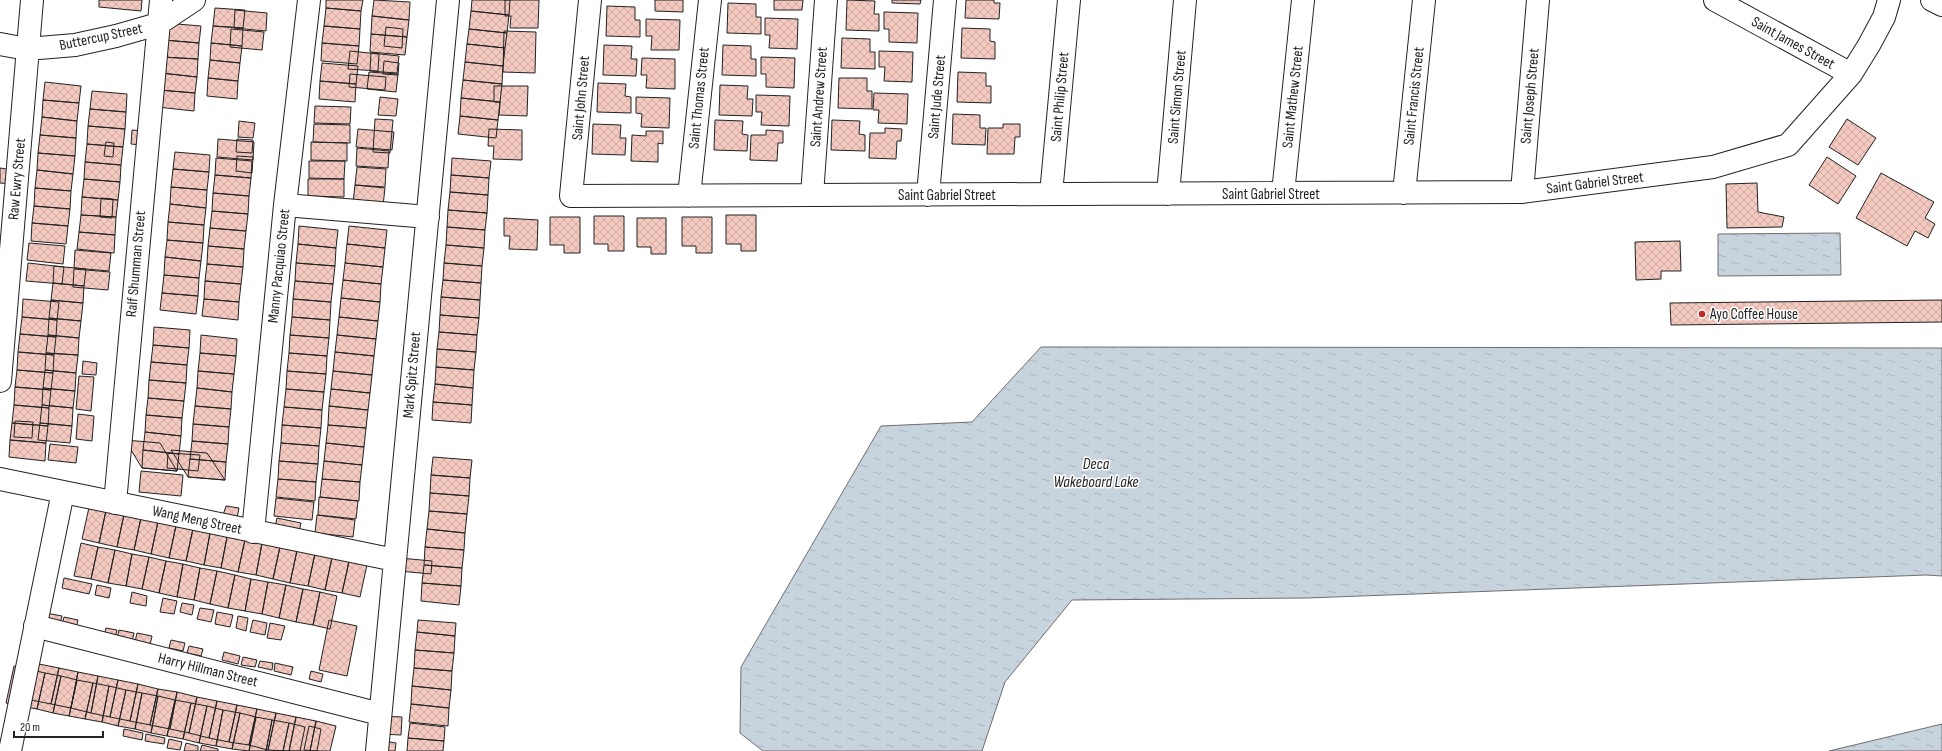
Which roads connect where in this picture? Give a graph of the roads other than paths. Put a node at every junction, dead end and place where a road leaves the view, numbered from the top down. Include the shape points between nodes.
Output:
1 (32, 0) edge
2 (161, 0) edge
3 (194, 0) edge
4 (309, 0) edge
5 (448, 0) edge
6 (590, 0) edge
7 (710, 0) edge
8 (826, 0) edge
9 (945, 0) edge
10 (1069, 0) edge
11 (1185, 0) edge
12 (1303, 0) edge
13 (1424, 0) edge
14 (1538, 0) edge
15 (1715, 0) edge
16 (1889, 0) edge
17 (1932, 0) edge
18 (1942, 5) edge
19 (158, 24) junction
20 (0, 44) edge
21 (27, 49) junction
22 (1851, 74) junction
23 (1522, 192) junction
24 (1404, 193) junction
25 (1050, 194) junction
26 (1168, 194) junction
27 (1283, 194) junction
28 (812, 195) junction
29 (928, 195) junction
30 (571, 196) joint
31 (689, 196) junction
32 (285, 205) junction
33 (428, 217) junction
34 (0, 381) edge
35 (0, 479) edge
36 (63, 492) junction
37 (115, 503) junction
38 (253, 532) junction
39 (395, 560) junction
40 (36, 626) junction
41 (380, 714) junction
42 (10, 751) edge
43 (377, 751) edge

1 - 21 street, Raw Ewry Street
2 - 19 street, Ralf Shumman Street
3 - 19 street, Buttercup Street
4 - 32 street, Manny Pacquiao Street
5 - 33 street, Mark Spitz Street
6 - 30 street, Saint John Street
7 - 31 street, Saint Thomas Street
8 - 28 street, Saint Andrew Street
9 - 29 street, Saint Jude Street
10 - 25 street, Saint Philip Street
11 - 26 street, Saint Simon Street
12 - 27 street, Saint Mathew Street
13 - 24 street, Saint Francis Street
14 - 23 street, Saint Joseph Street
15 - 22 street, Saint James Street
16 - 22 street, Saint Gabriel Street via 1880,24
17 - 18 street
19 - 21 street, Buttercup Street via 74,45
19 - 37 street, Ralf Shumman Street
20 - 21 street, Buttercup Street
21 - 34 street, Raw Ewry Street
22 - 23 street, Saint Gabriel Street via 1788,145 1713,167
23 - 24 street, Saint Gabriel Street
24 - 27 street, Saint Gabriel Street
25 - 26 street, Saint Gabriel Street
25 - 29 street, Saint Gabriel Street
26 - 27 street, Saint Gabriel Street
28 - 29 street, Saint Gabriel Street
28 - 31 street, Saint Gabriel Street
30 - 31 street, Saint Gabriel Street
32 - 33 street
32 - 38 street, Manny Pacquiao Street
33 - 39 street, Mark Spitz Street
35 - 36 street, Wang Meng Street
36 - 37 street, Wang Meng Street
36 - 40 street
37 - 38 street, Wang Meng Street
38 - 39 street, Wang Meng Street
39 - 41 street, Mark Spitz Street
40 - 41 street, Harry Hillman Street
40 - 42 street
41 - 43 street, Mark Spitz Street

